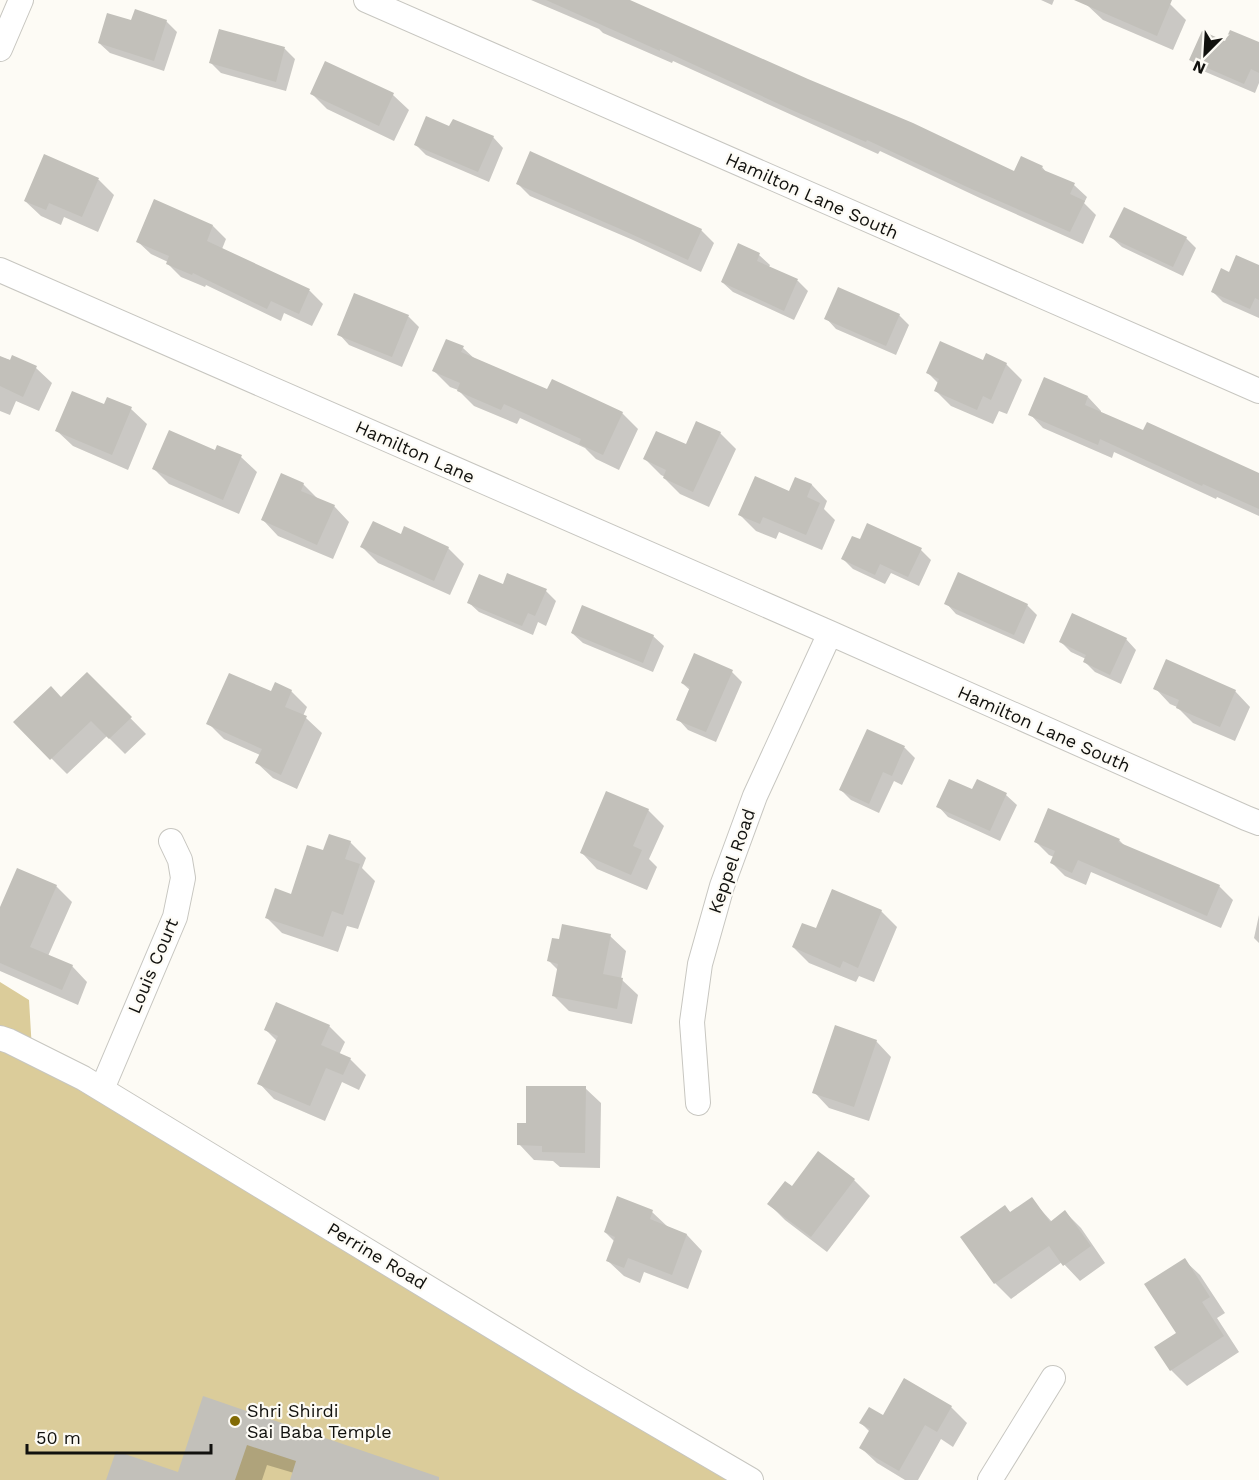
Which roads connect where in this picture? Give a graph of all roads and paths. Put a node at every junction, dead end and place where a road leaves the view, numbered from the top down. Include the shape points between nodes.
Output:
1 (21, 0) edge
2 (366, 0) edge
3 (0, 49) edge
4 (0, 270) edge
5 (1259, 391) edge
6 (830, 633) junction
7 (1259, 823) edge
8 (171, 841) dead end
9 (0, 1038) edge
10 (102, 1089) junction
11 (698, 1103) dead end
12 (1053, 1378) dead end
13 (751, 1480) edge
14 (990, 1480) edge

1 - 3 street
2 - 5 street, Hamilton Lane South
4 - 6 street, Hamilton Lane
6 - 7 street, Hamilton Lane South
6 - 11 street, Keppel Road via 755,796 722,886 700,964 692,1022
8 - 10 street, Louis Court via 183,878 175,917
9 - 10 street, Perrine Road
10 - 13 street, Perrine Road
12 - 14 street

